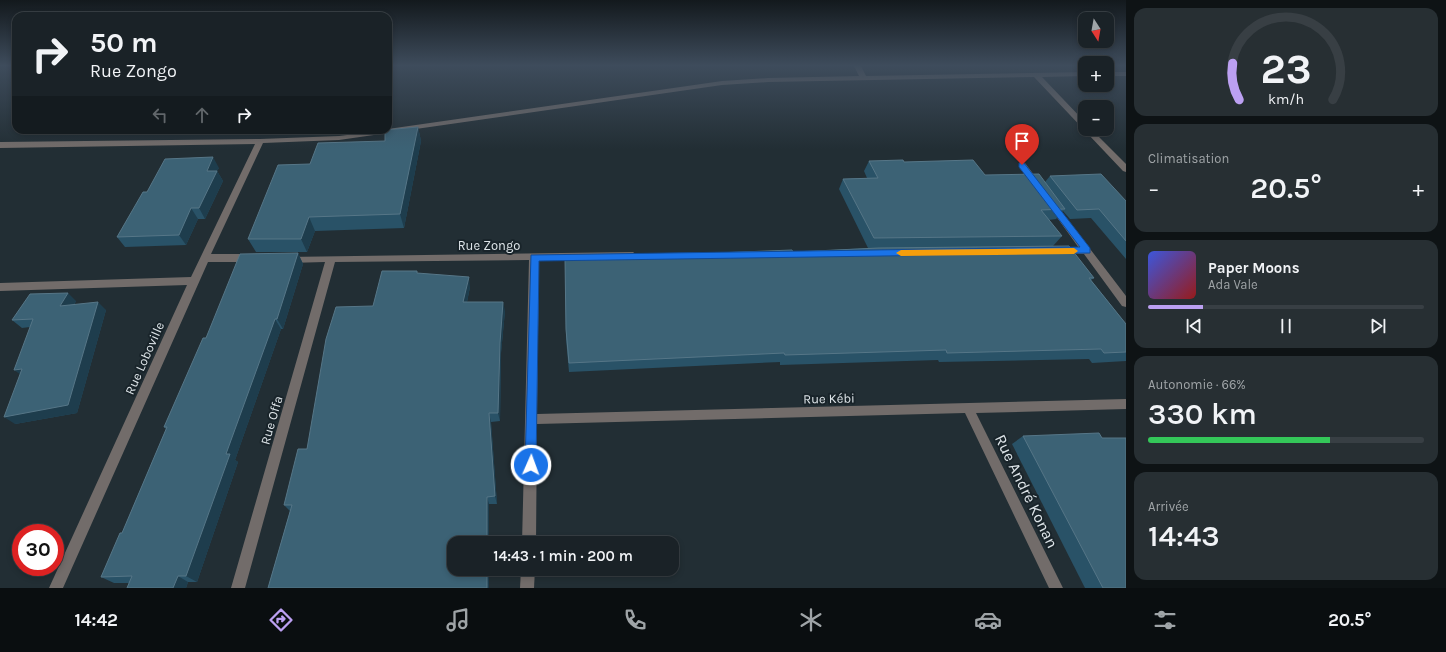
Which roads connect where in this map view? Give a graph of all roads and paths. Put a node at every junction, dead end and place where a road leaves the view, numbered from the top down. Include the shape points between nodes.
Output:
1 (650, 93) edge
2 (1053, 93) edge
3 (1078, 120) edge
4 (392, 131) edge
5 (370, 134) edge
6 (1094, 136) edge
7 (260, 141) junction
8 (0, 145) edge
9 (1022, 165) dead end
10 (1126, 169) edge
11 (1087, 250) junction
12 (1047, 251) edge
13 (645, 256) edge
14 (204, 258) junction
15 (534, 258) junction
16 (260, 259) edge
17 (276, 259) edge
18 (331, 259) junction
19 (194, 281) junction
20 (0, 286) edge
21 (1126, 303) edge
22 (1126, 404) edge
23 (968, 408) junction
24 (532, 419) junction
25 (528, 536) edge
26 (528, 576) edge
27 (56, 588) edge
28 (238, 588) edge
29 (527, 588) edge
30 (1056, 588) edge

1 - 4 street
2 - 3 street
5 - 7 street via 339,138
6 - 10 street
7 - 8 street
7 - 14 street, Rue Loboville
9 - 11 street
11 - 12 street
11 - 21 street
13 - 15 street, Rue Zongo
14 - 16 street
14 - 19 street, Rue Loboville
15 - 18 street, Rue Zongo
15 - 24 street
17 - 18 street, Rue Zongo
18 - 28 street, Rue Offa
19 - 20 street
19 - 27 street, Rue Loboville
22 - 23 street, Rue Kébi
23 - 24 street, Rue Kébi
23 - 30 street, Rue André Konan
24 - 25 street
26 - 29 street

